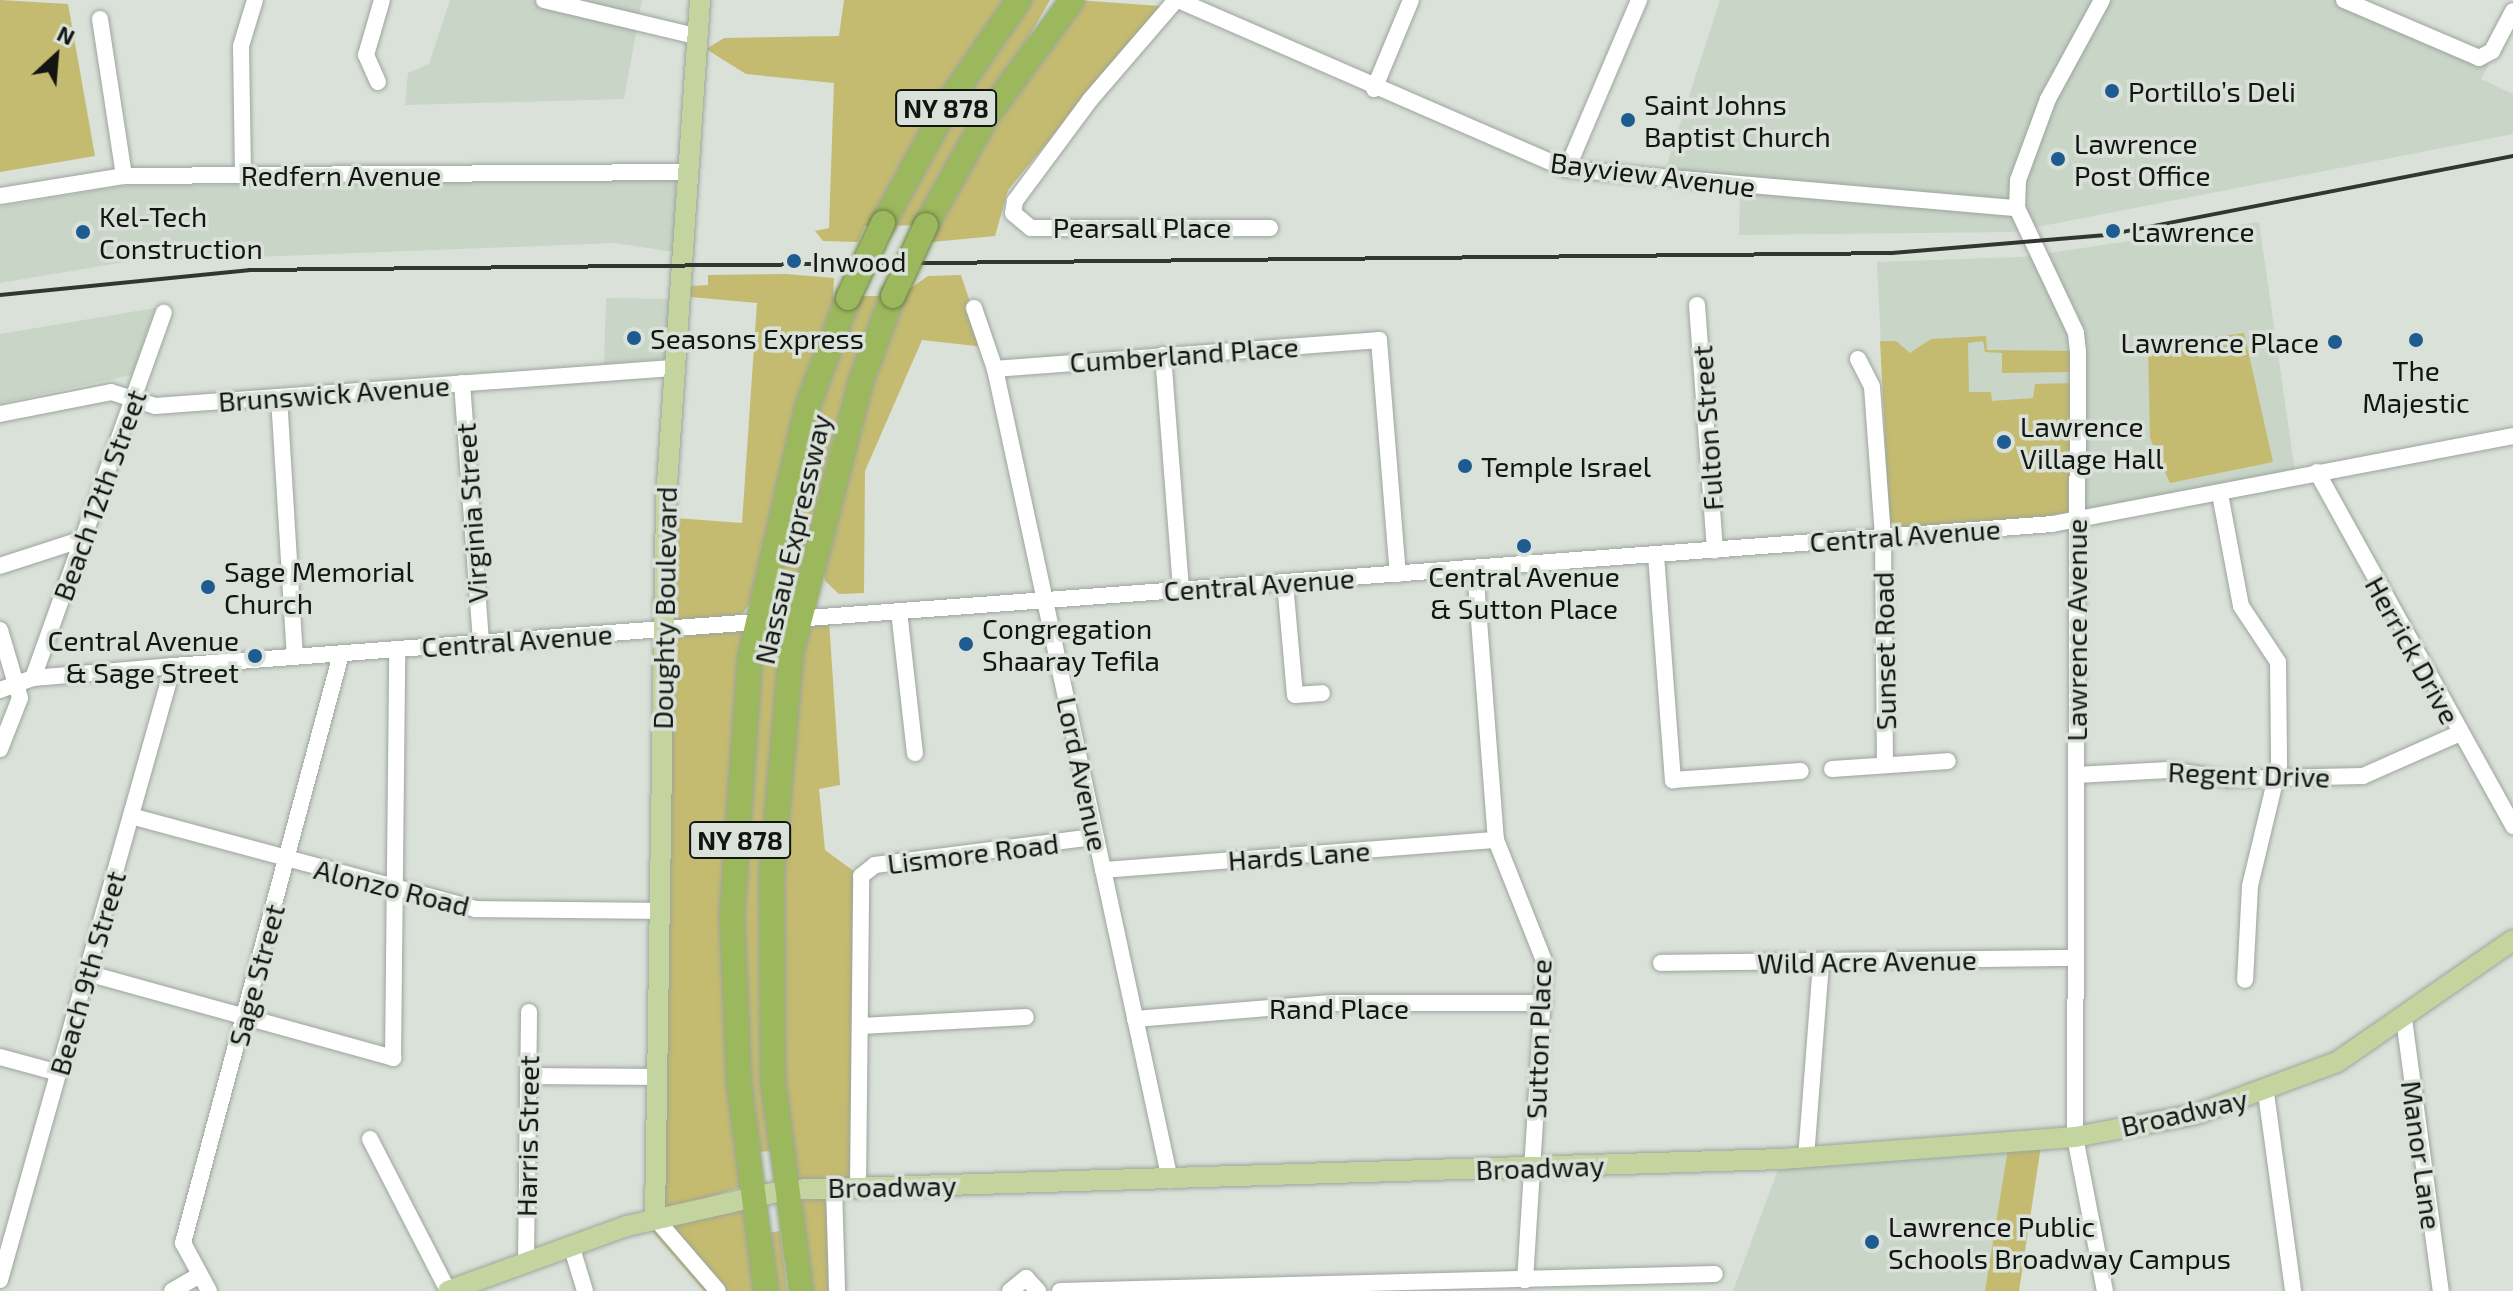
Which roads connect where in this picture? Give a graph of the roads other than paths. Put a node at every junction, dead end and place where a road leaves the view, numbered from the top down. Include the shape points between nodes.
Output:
1 (255, 0) edge
2 (382, 0) edge
3 (544, 0) edge
4 (700, 0) edge
5 (1019, 0) edge
6 (1072, 0) edge
7 (1177, 0) edge
8 (1411, 0) edge
9 (1639, 0) edge
10 (2344, 0) edge
11 (2096, 2) edge
12 (2513, 11) edge
13 (100, 19) dead end
14 (695, 36) junction
15 (378, 82) dead end
16 (1374, 89) junction
17 (1567, 169) junction
18 (684, 172) junction
19 (243, 174) junction
20 (124, 176) junction
21 (0, 196) edge
22 (2017, 208) junction
23 (1270, 228) dead end
24 (1697, 305) dead end
25 (974, 308) dead end
26 (164, 313) dead end
27 (1163, 355) junction
28 (1858, 359) dead end
29 (673, 368) junction
30 (995, 369) junction
31 (462, 383) junction
32 (279, 397) junction
33 (133, 399) junction
34 (0, 414) edge
35 (2513, 436) edge
36 (2317, 472) junction
37 (2220, 494) junction
38 (2076, 521) junction
39 (1883, 536) junction
40 (83, 539) junction
41 (1715, 550) junction
42 (1656, 555) junction
43 (0, 566) edge
44 (1475, 568) junction
45 (1398, 574) junction
46 (1285, 583) junction
47 (1181, 589) junction
48 (1046, 598) junction
49 (899, 611) junction
50 (800, 618) junction
51 (755, 621) junction
52 (0, 630) edge
53 (663, 630) junction
54 (481, 642) junction
55 (397, 649) junction
56 (341, 654) junction
57 (295, 657) junction
58 (173, 666) junction
59 (25, 680) junction
60 (0, 690) edge
61 (1322, 693) dead end
62 (2460, 733) junction
63 (0, 749) edge
64 (915, 753) dead end
65 (1948, 761) dead end
66 (1885, 765) junction
67 (1832, 769) dead end
68 (1801, 771) dead end
69 (2076, 775) junction
70 (2274, 778) junction
71 (131, 816) junction
72 (2513, 826) edge
73 (1095, 837) junction
74 (1496, 840) junction
75 (286, 860) junction
76 (1103, 870) junction
77 (395, 890) junction
78 (659, 911) junction
79 (2513, 940) edge
80 (2074, 958) junction
81 (1821, 961) junction
82 (1661, 963) dead end
83 (87, 973) junction
84 (2245, 980) dead end
85 (1544, 1003) junction
86 (529, 1012) dead end
87 (1026, 1017) dead end
88 (245, 1018) junction
89 (1135, 1019) junction
90 (2404, 1019) junction
91 (861, 1026) junction
92 (0, 1057) edge
93 (59, 1073) junction
94 (528, 1076) junction
95 (658, 1077) junction
96 (2266, 1093) junction
97 (2075, 1137) junction
98 (370, 1139) dead end
99 (1806, 1158) junction
100 (1531, 1167) junction
101 (1170, 1180) junction
102 (834, 1187) junction
103 (858, 1187) junction
104 (785, 1190) junction
105 (750, 1197) junction
106 (655, 1218) junction
107 (571, 1245) junction
108 (526, 1261) junction
109 (1715, 1274) dead end
110 (200, 1275) junction
111 (0, 1280) edge
112 (1525, 1280) junction
113 (1466, 1281) junction
114 (1626, 1284) edge
115 (1367, 1288) edge
116 (172, 1291) edge
117 (209, 1291) edge
118 (448, 1291) edge
119 (585, 1291) edge
120 (718, 1291) edge
121 (766, 1291) edge
122 (801, 1291) edge
123 (837, 1291) edge
124 (1010, 1291) edge
125 (1038, 1291) edge
126 (1060, 1291) edge
127 (1450, 1291) edge
128 (2105, 1291) edge
129 (2293, 1291) edge
130 (2441, 1291) edge

1 - 19 street via 241,46
2 - 15 street via 366,55
3 - 14 street
4 - 14 main road, Doughty Boulevard
5 - 51 highway, Nassau Expressway / NY 878, bridge via 952,97 848,298 807,408
6 - 50 highway, Nassau Expressway / NY 878, bridge via 987,116 893,296 861,381
7 - 16 street, Bayview Avenue
7 - 23 street, Pearsall Place via 1096,93 1015,201 1016,220 1031,228
8 - 16 street
9 - 17 street
10 - 12 street via 2485,58
11 - 22 street via 2048,99 2018,180
13 - 20 street
14 - 18 main road, Doughty Boulevard
16 - 17 street, Bayview Avenue
17 - 22 street, Bayview Avenue
18 - 19 street, Redfern Avenue
18 - 29 main road, Doughty Boulevard
19 - 20 street, Redfern Avenue
20 - 21 street, Redfern Avenue
22 - 38 street, Lawrence Avenue via 2076,333
24 - 41 street, Fulton Street
25 - 30 street, Lord Avenue
26 - 33 street, Beach 12th Street
27 - 30 street, Cumberland Place
27 - 45 street, Cumberland Place via 1379,340
27 - 47 street
28 - 39 street, Sunset Road via 1872,387
29 - 31 street, Brunswick Avenue
29 - 53 main road, Doughty Boulevard
30 - 48 street, Lord Avenue
31 - 32 street, Brunswick Avenue
31 - 54 street, Virginia Street
32 - 33 street, Brunswick Avenue via 155,406
32 - 57 street
33 - 34 street, Brunswick Avenue via 111,392
33 - 40 street, Beach 12th Street
35 - 36 street, Central Avenue
36 - 37 street, Central Avenue
36 - 62 street, Herrick Drive
37 - 38 street, Central Avenue
37 - 70 street via 2241,606 2278,662
38 - 39 street, Central Avenue
38 - 69 street, Lawrence Avenue
39 - 41 street, Central Avenue
39 - 66 street, Sunset Road
40 - 43 street
40 - 59 street, Beach 12th Street
41 - 42 street, Central Avenue
42 - 44 street, Central Avenue
42 - 68 street via 1673,780
44 - 45 street, Central Avenue
44 - 74 street, Sutton Place
45 - 46 street, Central Avenue
46 - 47 street, Central Avenue
46 - 61 street via 1295,695
47 - 48 street, Central Avenue
48 - 49 street, Central Avenue
48 - 73 street, Lord Avenue
49 - 50 street, Central Avenue
49 - 64 street
50 - 51 street, Central Avenue
50 - 104 highway, Nassau Expressway / NY 878 via 772,872 773,1080
51 - 53 street, Central Avenue
51 - 105 highway, Nassau Expressway / NY 878 via 732,915
52 - 59 street
53 - 54 street, Central Avenue
53 - 78 main road, Doughty Boulevard
54 - 55 street, Central Avenue
55 - 56 street, Central Avenue
55 - 77 street
56 - 57 street, Central Avenue
56 - 75 street, Sage Street
57 - 58 street, Central Avenue
58 - 59 street, Central Avenue
58 - 71 street, Beach 9th Street
59 - 60 street, Central Avenue
59 - 63 street, Beach 12th Street
62 - 70 street, Regent Drive via 2363,776
62 - 72 street, Herrick Drive
65 - 66 street
66 - 67 street
69 - 70 street, Regent Drive via 2169,770
69 - 80 street, Lawrence Avenue
70 - 84 street via 2250,886
71 - 75 street, Alonzo Road
71 - 83 street, Beach 9th Street
73 - 76 street, Lord Avenue
73 - 91 street, Lismore Road via 867,869
74 - 76 street, Hards Lane
74 - 85 street, Sutton Place via 1543,949
75 - 77 street, Alonzo Road
75 - 88 street, Sage Street
76 - 89 street, Lord Avenue
77 - 78 street, Alonzo Road via 475,909
77 - 88 street via 393,1058
78 - 95 main road, Doughty Boulevard
79 - 90 main road, Broadway
80 - 81 street, Wild Acre Avenue
80 - 97 street, Lawrence Avenue
81 - 82 street, Wild Acre Avenue
81 - 99 street
83 - 88 street
83 - 93 street, Beach 9th Street
85 - 89 street, Rand Place via 1331,1003
85 - 100 street, Sutton Place
86 - 94 street, Harris Street
87 - 91 street
88 - 110 street, Sage Street via 183,1243
89 - 101 street, Lord Avenue
90 - 96 main road, Broadway via 2337,1062
90 - 130 street, Manor Lane
91 - 103 street
92 - 93 street
93 - 111 street, Beach 9th Street
94 - 95 street
94 - 108 street, Harris Street
95 - 106 main road, Doughty Boulevard
96 - 97 main road, Broadway
96 - 129 street
97 - 99 main road, Broadway
97 - 128 street, Lawrence Avenue
98 - 118 street
99 - 100 main road, Broadway
100 - 101 main road, Broadway
100 - 112 street, Sutton Place
101 - 103 main road, Broadway
102 - 103 main road, Broadway
102 - 104 main road, Broadway
102 - 123 street
104 - 105 main road, Broadway
104 - 122 highway, Nassau Expressway / NY 878
105 - 106 main road, Broadway
105 - 121 highway, Nassau Expressway / NY 878
106 - 107 main road, Broadway
106 - 120 street
107 - 108 main road, Broadway
107 - 119 street
108 - 118 main road, Broadway
109 - 114 street
110 - 116 street
110 - 117 street, Sage Street
112 - 113 street
112 - 114 street
113 - 115 street
113 - 127 street
115 - 126 street
124 - 125 street via 1026,1278

